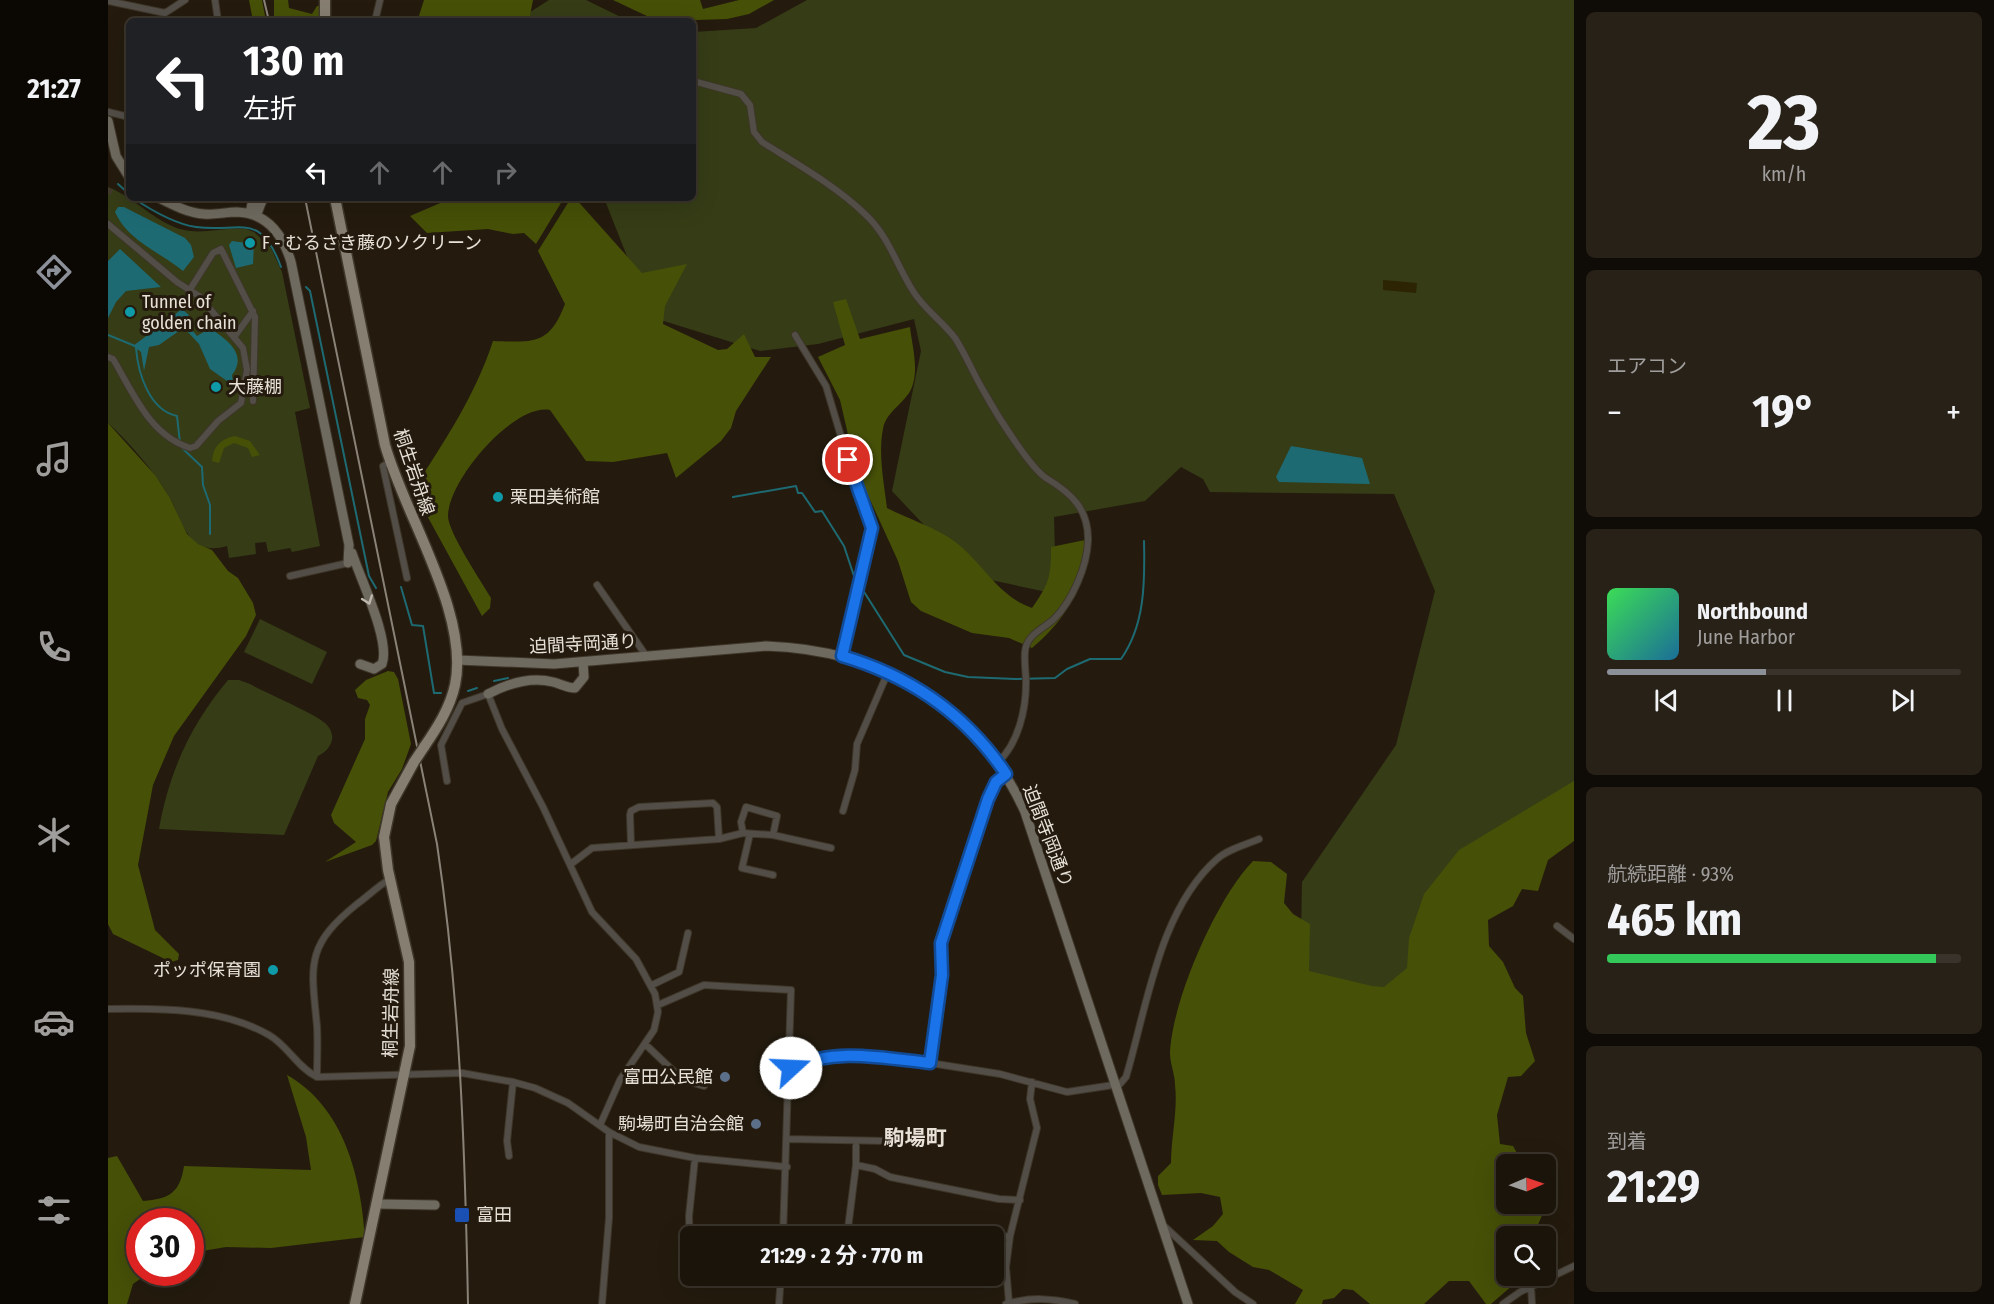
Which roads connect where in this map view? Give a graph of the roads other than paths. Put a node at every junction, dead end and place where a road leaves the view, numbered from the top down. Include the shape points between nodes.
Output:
1 (185, 0) edge
2 (215, 0) edge
3 (325, 0) edge
4 (380, 0) edge
5 (108, 1) edge
6 (218, 18) edge
7 (325, 18) edge
8 (376, 18) edge
9 (696, 82) edge
10 (108, 112) edge
11 (126, 116) edge
12 (108, 121) edge
13 (126, 172) edge
14 (166, 201) edge
15 (253, 201) edge
16 (261, 201) edge
17 (336, 201) edge
18 (253, 215) junction
19 (108, 224) edge
20 (189, 291) junction
21 (253, 311) junction
22 (236, 336) junction
23 (795, 336) dead end
24 (108, 357) edge
25 (244, 398) junction
26 (390, 462) junction
27 (349, 545) junction
28 (348, 563) joint
29 (290, 576) dead end
30 (407, 578) dead end
31 (597, 585) dead end
32 (842, 656) junction
33 (647, 657) junction
34 (457, 660) junction
35 (583, 662) junction
36 (360, 664) dead end
37 (888, 672) junction
38 (488, 693) junction
39 (998, 762) junction
40 (1006, 774) junction
41 (447, 781) dead end
42 (843, 811) dead end
43 (746, 833) junction
44 (773, 835) junction
45 (719, 839) junction
46 (1258, 839) dead end
47 (631, 845) junction
48 (831, 848) dead end
49 (571, 864) junction
50 (773, 875) dead end
51 (390, 879) junction
52 (1557, 926) dead end
53 (688, 933) dead end
54 (1574, 939) edge
55 (652, 985) junction
56 (658, 1005) junction
57 (108, 1009) edge
58 (645, 1044) junction
59 (930, 1063) junction
60 (791, 1068) junction
61 (406, 1073) junction
62 (317, 1077) junction
63 (1032, 1082) junction
64 (513, 1083) junction
65 (704, 1086) dead end
66 (1117, 1086) junction
67 (600, 1125) junction
68 (609, 1132) junction
69 (788, 1139) junction
70 (856, 1142) junction
71 (935, 1142) dead end
72 (509, 1156) dead end
73 (695, 1158) junction
74 (856, 1165) junction
75 (787, 1167) junction
76 (1020, 1200) junction
77 (377, 1204) junction
78 (435, 1206) dead end
79 (1162, 1224) junction
80 (689, 1226) edge
81 (784, 1226) edge
82 (848, 1226) edge
83 (1010, 1236) junction
84 (1004, 1237) edge
85 (1574, 1266) edge
86 (1556, 1274) edge
87 (780, 1286) edge
88 (1531, 1286) joint
89 (1008, 1303) edge
90 (355, 1304) edge
91 (602, 1304) edge
92 (779, 1304) edge
93 (1075, 1304) edge
94 (1188, 1304) edge
95 (1253, 1304) edge
96 (1503, 1304) edge
97 (1532, 1304) edge

1 - 5 street via 165,13
2 - 6 street
3 - 7 main road
4 - 8 street
9 - 39 street via 741,94 750,105 754,132 762,142 838,193 887,238 892,256 912,289 953,336 1026,457 1045,477 1071,494 1085,517 1086,560 1063,608 1028,641 1022,716 1013,742
10 - 11 street
12 - 13 street via 116,156
14 - 18 street via 203,214
15 - 18 street
16 - 18 street
17 - 26 main road, 桐生岩舟線
18 - 27 street via 281,235 288,253
19 - 20 street
20 - 21 street via 213,254 221,249
20 - 22 street via 199,296
21 - 22 street
21 - 25 street via 255,403
22 - 25 street via 246,358
23 - 32 street via 826,386 872,528
24 - 25 street via 113,359 138,405 158,428 190,448
26 - 30 street via 383,466
26 - 34 main road, 桐生岩舟線 via 453,620
27 - 28 street
27 -> 36 street via 384,656 382,664 374,669
28 - 29 street
31 - 33 street
32 - 33 street, 迫間寺岡通り via 766,646
32 - 37 street, 迫間寺岡通り
33 - 35 street, 迫間寺岡通り
34 - 35 street, 迫間寺岡通り
34 - 51 main road, 桐生岩舟線, bridge via 452,696 442,719 394,797 385,822
35 - 38 street via 584,677 575,688 548,681 525,681
37 - 39 street, 迫間寺岡通り via 926,693 956,716
37 - 42 street via 857,744 855,770
38 - 41 street via 462,703 441,746
38 - 49 street via 502,729
39 - 40 street, 迫間寺岡通り
40 - 59 street via 996,782 988,799 941,943 942,975
40 - 66 street, 迫間寺岡通り via 1032,832
43 - 44 street
43 - 44 street via 741,822 746,807 777,816
43 - 45 street
43 - 50 street via 742,868
44 - 48 street
45 - 47 street
45 - 47 street via 717,807 713,803 639,807 630,814
46 - 66 street via 1218,858 1189,894 1166,939 1126,1077
47 - 49 street via 592,848
49 - 55 street via 592,912 636,959
51 - 61 main road, 桐生岩舟線 via 411,979
51 - 62 street via 324,936 315,955 312,970
52 - 54 street
53 - 55 street via 679,972
55 - 56 street
56 - 58 street via 656,1024
56 - 60 street via 704,985 791,990
57 - 62 street via 170,1008 251,1026 272,1037 305,1071
58 - 65 street via 682,1080
58 - 67 street via 620,1080
59 - 60 street via 852,1054 811,1059
59 - 63 street
60 - 69 street
61 - 62 street
61 - 64 street via 462,1073
61 - 77 main road, 桐生岩舟線
63 - 66 street via 1067,1092
63 - 76 street via 1030,1099 1037,1128
64 - 67 street via 536,1088 568,1103
64 - 72 street
66 - 79 street, 迫間寺岡通り
67 - 68 street
68 - 73 street via 639,1147
68 - 91 street via 609,1218
69 - 70 street
69 - 75 street
70 - 71 street
70 - 74 street
73 - 75 street
73 - 80 street
74 - 76 street via 875,1168 890,1177
74 - 82 street
75 - 81 street
76 - 83 street
77 - 78 street
77 - 90 main road, 桐生岩舟線
79 - 94 street, 迫間寺岡通り
79 - 95 street via 1229,1287
83 - 84 street
83 - 89 street via 1006,1267
85 - 86 street
87 - 92 street
88 - 96 street
88 - 97 street
89 - 93 street via 1048,1298

